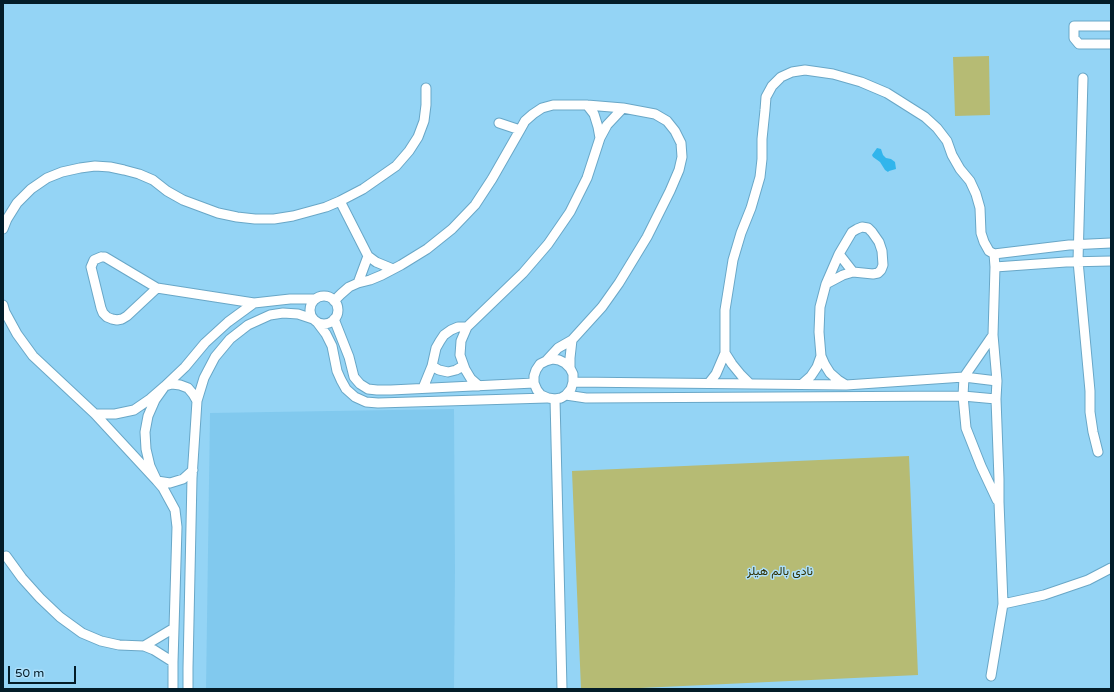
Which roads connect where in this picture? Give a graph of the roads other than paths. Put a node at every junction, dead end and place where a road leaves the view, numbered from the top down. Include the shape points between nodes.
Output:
1 (1111, 26) edge
2 (1111, 44) edge
3 (1083, 78) dead end
4 (426, 88) dead end
5 (587, 105) junction
6 (623, 108) junction
7 (499, 123) dead end
8 (520, 130) junction
9 (600, 138) junction
10 (340, 201) junction
11 (3, 229) edge
12 (1111, 243) edge
13 (1079, 245) junction
14 (839, 254) junction
15 (994, 254) junction
16 (368, 256) junction
17 (1111, 261) edge
18 (1078, 262) junction
19 (995, 267) junction
20 (393, 269) junction
21 (853, 272) junction
22 (358, 283) junction
23 (826, 284) junction
24 (157, 288) junction
25 (315, 299) junction
26 (334, 301) junction
27 (254, 303) junction
28 (3, 305) edge
29 (334, 319) junction
30 (315, 320) junction
31 (467, 327) junction
32 (993, 335) junction
33 (572, 340) junction
34 (725, 353) junction
35 (821, 356) junction
36 (546, 361) junction
37 (432, 366) junction
38 (463, 366) junction
39 (570, 368) junction
40 (964, 377) junction
41 (997, 381) junction
42 (574, 382) junction
43 (534, 383) junction
44 (709, 383) junction
45 (750, 384) junction
46 (802, 384) junction
47 (846, 385) junction
48 (164, 386) junction
49 (479, 386) junction
50 (423, 388) junction
51 (566, 395) junction
52 (963, 396) junction
53 (552, 399) junction
54 (996, 399) junction
55 (197, 401) junction
56 (95, 414) junction
57 (1098, 452) dead end
58 (193, 470) junction
59 (157, 481) junction
60 (999, 502) junction
61 (6, 556) dead end
62 (1111, 568) edge
63 (1003, 604) junction
64 (174, 628) junction
65 (144, 646) junction
66 (173, 662) junction
67 (991, 676) dead end
68 (173, 689) edge
69 (188, 689) edge
70 (562, 689) edge

1 - 2 street via 1074,26 1074,38 1079,44
3 - 13 street
4 - 10 street via 424,121 409,151 396,166 363,189
5 - 6 street
5 - 8 street via 552,105 542,108 525,121
5 - 9 street via 594,114
6 - 9 street via 607,125
6 - 33 street via 655,114 666,121 681,143 679,170 647,238 619,283 602,307
7 - 8 street
8 - 20 street via 475,205 452,229 427,249
9 - 31 street via 587,178 570,212 548,244 523,273
10 - 11 street via 293,216 268,219 236,217 183,200 139,174 95,166 62,172 47,178 17,203
10 - 16 street
12 - 13 street
13 - 15 street
13 - 18 street
14 - 21 street
14 - 21 street via 852,232 857,229 868,228 876,237 883,258 881,270 873,274
14 - 23 street
15 - 19 street
15 - 34 street via 988,251 981,233 980,208 970,181 960,169 947,141 933,124 887,93 860,82 833,74 805,70 792,72 781,77 766,97 760,177 733,260 725,310
16 - 20 street
16 - 22 street
17 - 18 street
18 - 19 street
18 - 57 street via 1090,412
19 - 32 street
20 - 22 street
21 - 23 street
22 - 26 street
23 - 35 street via 820,307
24 - 24 street via 127,316 112,320 101,308 91,270 92,263 98,258 105,257
24 - 27 street
25 - 26 street via 323,296
25 - 27 street
25 - 30 street via 310,309
26 - 29 street via 337,312
27 - 48 street via 205,343 185,367
28 - 56 street via 17,334 33,356
29 - 30 street via 326,324
29 - 50 street via 354,377 360,384 368,389 377,390
30 - 53 street via 332,346 337,371 346,389 366,402
30 - 55 street via 298,314 283,313 270,315 248,325 230,339 215,357 204,378
31 - 37 street via 458,327 444,335 436,348
31 - 38 street via 461,341 460,355
32 - 40 street
32 - 41 street
33 - 36 street via 558,348
33 - 39 street
34 - 44 street
34 - 45 street via 736,370
35 - 46 street via 811,376
35 - 47 street via 830,373
36 - 39 street via 559,360
36 - 43 street via 536,370
37 - 38 street via 448,372
37 - 50 street
38 - 49 street
39 - 42 street
40 - 41 street
40 - 47 street
40 - 52 street
41 - 54 street
42 - 44 street
42 - 51 street
43 - 49 street
43 - 53 street via 541,395
44 - 45 street
45 - 46 street
46 - 47 street
48 - 55 street via 172,384 188,388
48 - 56 street via 134,410 115,414
48 - 59 street via 148,416 145,432 150,466
49 - 50 street
51 - 52 street via 586,398
51 - 53 street
52 - 54 street
52 - 60 street via 966,428
53 - 70 street
54 - 60 street
55 - 58 street
56 - 59 street
58 - 59 street via 183,479 170,483
58 - 69 street
59 - 64 street via 164,488 175,510 177,526
60 - 63 street
61 - 65 street via 40,598 82,633 100,641 119,645
62 - 63 street via 1088,580 1044,595
63 - 67 street
64 - 65 street
64 - 66 street
65 - 66 street
66 - 68 street

